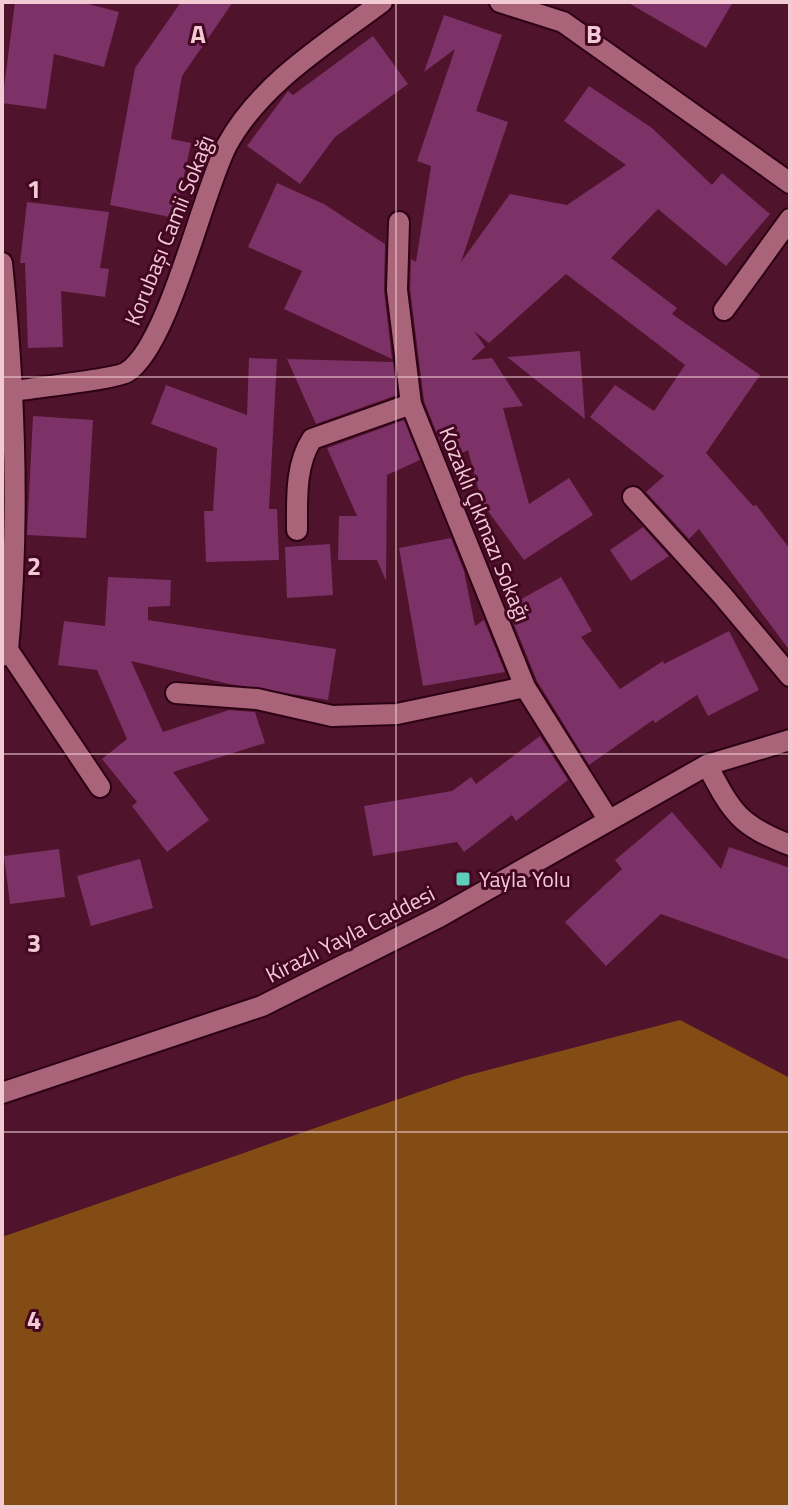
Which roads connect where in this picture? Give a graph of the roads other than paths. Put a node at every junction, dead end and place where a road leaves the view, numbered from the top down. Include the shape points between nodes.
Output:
1 (382, 2) edge
2 (500, 2) edge
3 (790, 183) edge
4 (790, 219) edge
5 (399, 222) dead end
6 (2, 263) edge
7 (724, 310) dead end
8 (14, 391) junction
9 (411, 404) junction
10 (633, 497) dead end
11 (297, 530) dead end
12 (8, 580) edge
13 (5, 653) edge
14 (790, 676) edge
15 (525, 687) junction
16 (176, 693) dead end
17 (790, 740) edge
18 (707, 765) junction
19 (100, 787) dead end
20 (608, 819) junction
21 (790, 845) edge
22 (2, 1093) edge

1 - 8 street, Korubaşı Camii Sokağı via 255,103 226,147 160,321 126,373
2 - 3 street via 563,22
4 - 7 street
5 - 9 street, Kozaklı Çıkmazı Sokağı via 397,290
6 - 8 street
8 - 12 street
9 - 11 street via 312,439 297,488
9 - 15 street, Kozaklı Çıkmazı Sokağı
10 - 14 street
12 - 13 street
13 - 19 street
15 - 16 street via 397,714 332,716 257,699
15 - 20 street, Kozaklı Çıkmazı Sokağı
17 - 18 street, Kirazlı Yayla Caddesi
18 - 20 street, Kirazlı Yayla Caddesi
18 - 21 street via 731,810 756,832
20 - 22 street, Kirazlı Yayla Caddesi via 439,917 262,1006

